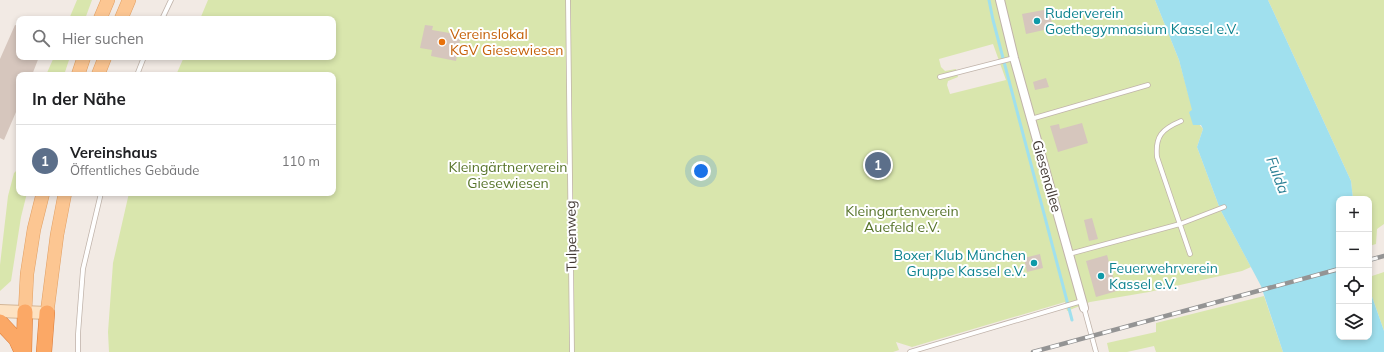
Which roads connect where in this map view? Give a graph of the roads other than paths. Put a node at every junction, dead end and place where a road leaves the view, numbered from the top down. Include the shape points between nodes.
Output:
1 (108, 0) edge
2 (129, 0) edge
3 (171, 0) edge
4 (568, 0) edge
5 (1000, 0) edge
6 (101, 16) edge
7 (122, 16) edge
8 (163, 16) edge
9 (1010, 59) junction
10 (83, 60) edge
11 (104, 60) edge
12 (143, 60) edge
13 (79, 72) edge
14 (99, 72) edge
15 (138, 72) edge
16 (940, 77) dead end
17 (1148, 85) dead end
18 (1031, 119) junction
19 (1181, 121) dead end
20 (42, 196) edge
21 (64, 196) edge
22 (100, 196) edge
23 (1224, 207) dead end
24 (1180, 224) junction
25 (1069, 254) junction
26 (1190, 254) dead end
27 (1083, 304) junction
28 (0, 312) edge
29 (24, 312) junction
30 (47, 313) junction
31 (0, 322) edge
32 (23, 352) edge
33 (44, 352) edge
34 (78, 352) edge
35 (572, 352) edge
36 (910, 352) edge
37 (1096, 352) edge

1 - 6 main road
2 - 7 main road
3 - 8 lane
4 - 35 lane, Tulpenweg
5 - 9 street, Giesenallee
9 - 16 lane
9 - 18 street, Giesenallee
10 - 13 main road
11 - 14 main road
12 - 15 lane
17 - 18 lane
18 - 25 street, Giesenallee
19 - 24 lane via 1160,135 1156,148 1157,158
20 - 29 main road via 34,229
21 - 30 main road
22 - 34 lane via 83,269
23 - 24 lane
24 - 25 lane
24 - 26 lane
25 - 27 street, Giesenallee
27 - 36 lane via 1073,303
27 - 37 lane, Giesenallee
28 - 29 main road
29 - 30 main road
29 - 32 highway
30 - 33 highway
31 - 32 highway via 16,339

